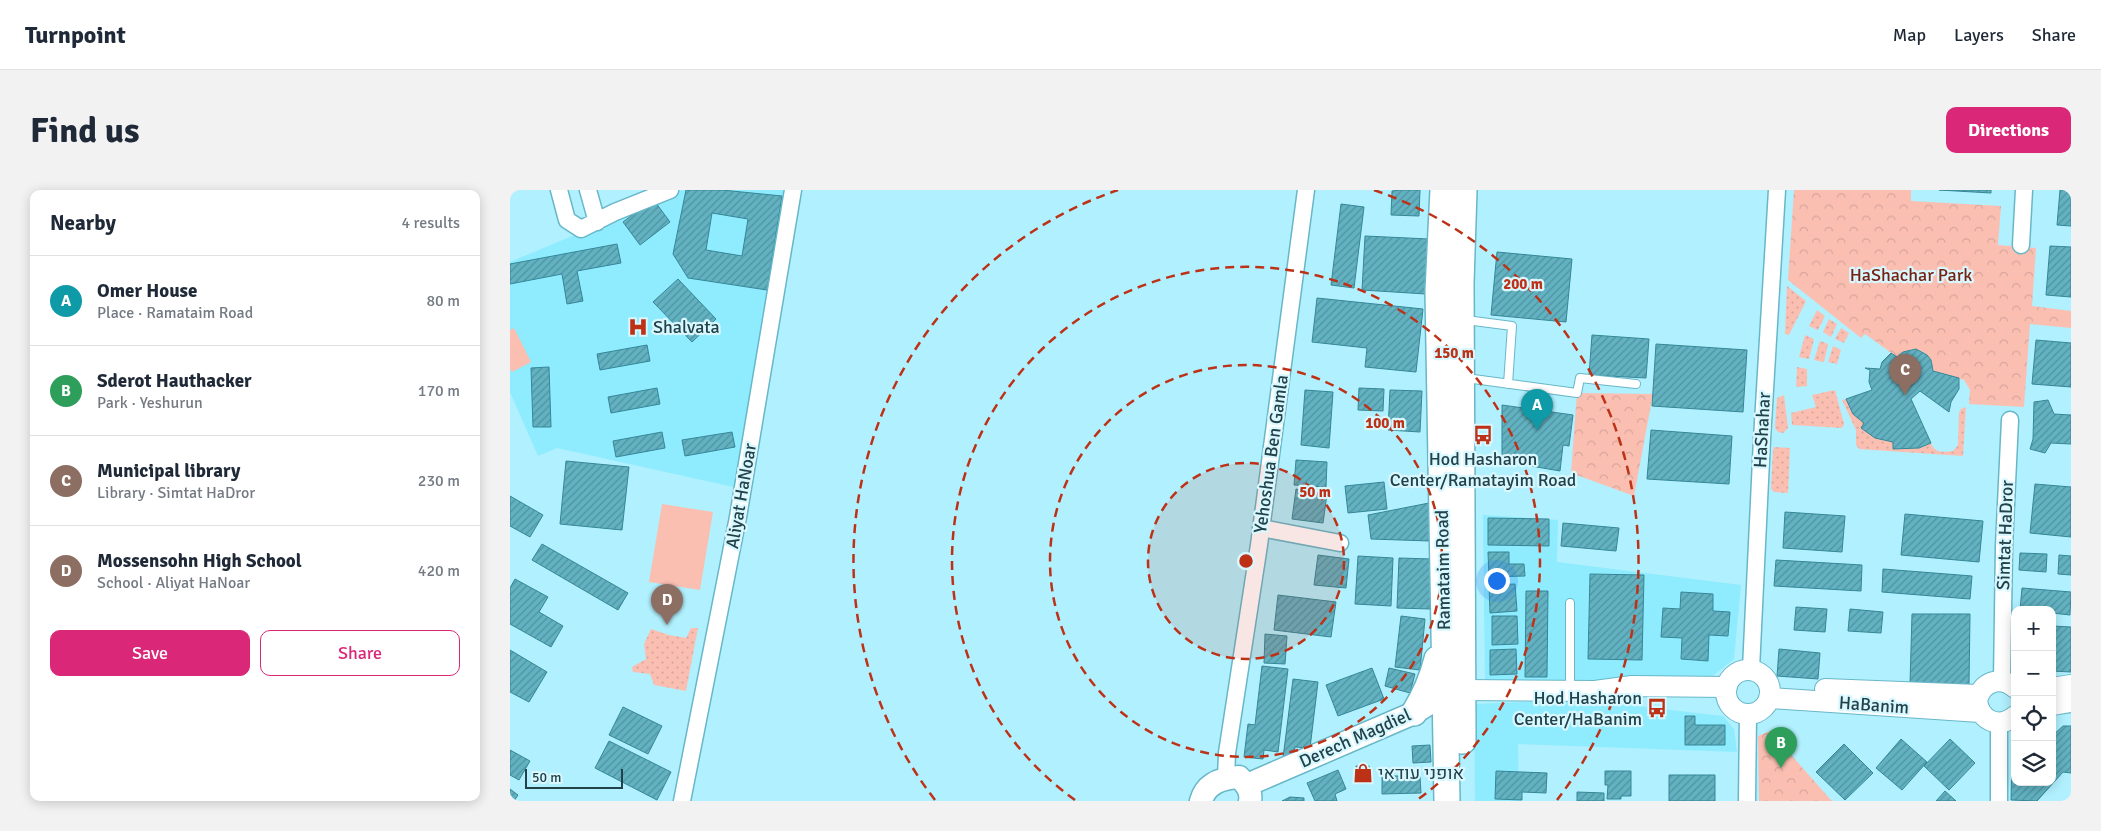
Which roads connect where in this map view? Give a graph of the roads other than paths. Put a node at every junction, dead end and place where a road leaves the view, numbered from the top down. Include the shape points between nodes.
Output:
1 (559, 190) edge
2 (588, 190) edge
3 (670, 190) edge
4 (793, 190) edge
5 (1306, 190) edge
6 (1443, 190) edge
7 (1464, 190) edge
8 (1777, 190) edge
9 (2024, 190) edge
10 (597, 222) junction
11 (2021, 245) dead end
12 (1461, 320) junction
13 (1462, 378) junction
14 (1508, 384) junction
15 (1636, 384) dead end
16 (2010, 420) dead end
17 (1261, 528) junction
18 (1340, 543) dead end
19 (1570, 603) dead end
20 (1444, 632) junction
21 (1751, 670) junction
22 (2008, 684) edge
23 (2071, 685) edge
24 (2056, 687) edge
25 (1454, 691) junction
26 (1570, 691) junction
27 (1770, 692) junction
28 (1727, 694) junction
29 (2071, 702) edge
30 (1979, 704) junction
31 (2056, 704) edge
32 (1414, 713) junction
33 (1748, 714) junction
34 (2007, 720) edge
35 (1445, 740) junction
36 (1241, 788) edge
37 (682, 801) edge
38 (1201, 801) edge
39 (1447, 801) edge
40 (1463, 801) edge
41 (1747, 801) edge
42 (1999, 801) edge

1 - 10 street via 566,220 581,229
2 - 10 street
3 - 10 street
4 - 37 street, Aliyat HaNoar via 738,517
5 - 17 street, Yehoshua Ben Gamla
6 - 20 main road, Ramataim Road via 1438,291
7 - 12 main road, Ramataim Road
8 - 21 street, HaShahar
9 - 11 street
12 - 13 main road, Ramataim Road
12 - 14 lane via 1512,326
13 - 14 lane
13 - 25 main road, Ramataim Road
14 - 15 lane via 1577,393 1580,378
16 - 22 street, Simtat HaDror via 2004,546
17 - 18 street
17 - 36 street, Yehoshua Ben Gamla via 1227,753
19 - 26 lane
20 - 25 main road, Ramataim Road
20 - 32 main road via 1433,676
21 - 27 street via 1763,675
21 - 28 street via 1736,673 1730,678
22 - 30 street via 1987,684
23 - 24 street
25 - 26 street
25 - 32 main road, Derech Magdiel
25 - 35 main road, Ramataim Road
25 - 40 main road, Ramataim Road
26 - 28 street via 1632,686
27 - 30 street, HaBanim
27 - 33 street via 1762,710
28 - 33 street via 1736,711
29 - 31 street
30 - 34 street via 1988,720
32 - 35 main road via 1428,710 1439,722
32 - 36 main road, Derech Magdiel
33 - 41 street
34 - 42 street
35 - 39 main road, Ramataim Road
36 - 38 main road, Derech Magdiel via 1208,786

